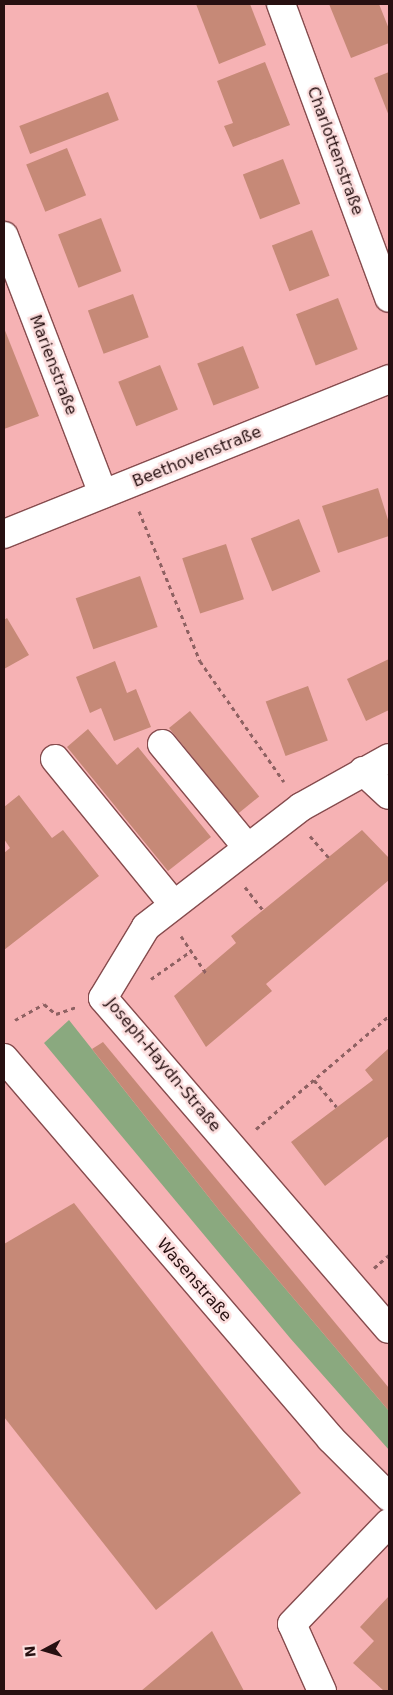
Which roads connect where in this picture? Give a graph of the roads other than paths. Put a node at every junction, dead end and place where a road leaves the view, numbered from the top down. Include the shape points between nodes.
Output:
1 (281, 4) edge
2 (4, 236) edge
3 (389, 298) edge
4 (389, 379) edge
5 (103, 494) junction
6 (4, 534) edge
7 (162, 744) dead end
8 (389, 758) edge
9 (55, 759) dead end
10 (363, 771) junction
11 (389, 795) edge
12 (247, 847) junction
13 (169, 909) junction
14 (4, 1058) edge
15 (389, 1329) edge
16 (389, 1498) edge
17 (389, 1523) edge
18 (322, 1691) edge

1 - 3 street, Charlottenstraße
2 - 5 street, Marienstraße
4 - 5 street, Beethovenstraße
5 - 6 street, Beethovenstraße
7 - 12 street
8 - 10 street, Joseph-Haydn-Straße
9 - 13 street
10 - 11 street
10 - 12 street, Joseph-Haydn-Straße via 301,807
12 - 13 street, Joseph-Haydn-Straße
13 - 15 street, Joseph-Haydn-Straße via 146,927 103,998
14 - 16 street, Wasenstraße via 331,1438
17 - 18 street via 292,1624

